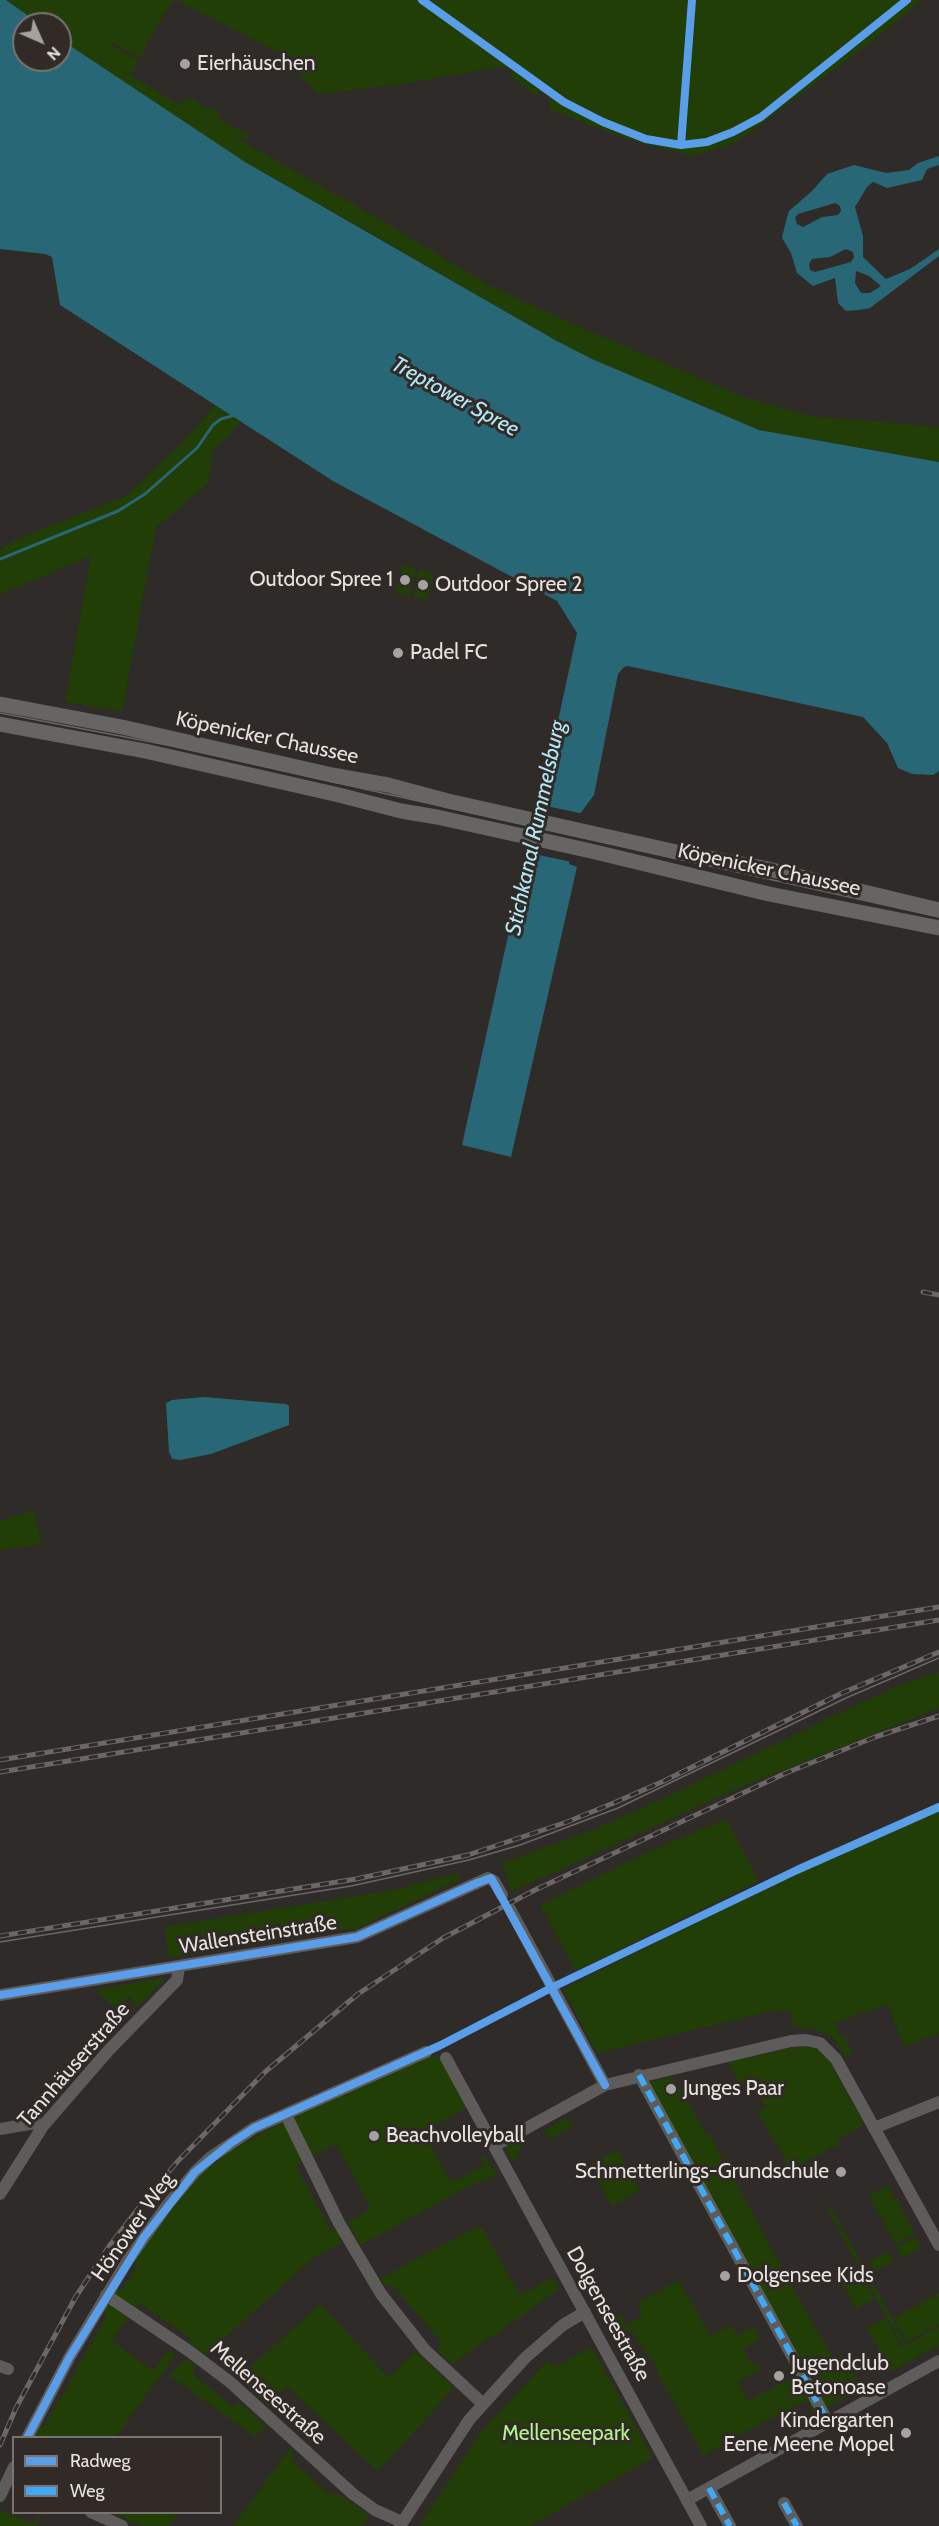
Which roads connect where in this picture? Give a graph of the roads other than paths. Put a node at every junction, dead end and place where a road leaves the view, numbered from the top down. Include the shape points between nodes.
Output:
1 (0, 704) edge
2 (0, 724) edge
3 (939, 910) edge
4 (939, 928) edge
5 (502, 1895) dead end
6 (510, 1909) dead end
7 (179, 1967) junction
8 (0, 1995) edge
9 (426, 2052) dead end
10 (446, 2058) dead end
11 (639, 2075) junction
12 (605, 2085) junction
13 (939, 2102) edge
14 (286, 2115) junction
15 (43, 2126) junction
16 (874, 2128) junction
17 (0, 2129) edge
18 (494, 2146) junction
19 (0, 2194) edge
20 (939, 2245) edge
21 (106, 2295) junction
22 (585, 2312) junction
23 (939, 2361) edge
24 (483, 2404) junction
25 (828, 2422) junction
26 (28, 2436) edge
27 (12, 2475) edge
28 (709, 2488) junction
29 (0, 2496) edge
30 (687, 2500) junction
31 (784, 2503) dead end
32 (95, 2514) edge
33 (401, 2524) edge
34 (122, 2526) edge
35 (701, 2526) edge
36 (730, 2526) edge
37 (797, 2526) edge

1 - 3 main road, Köpenicker Chaussee via 388,784
2 - 4 main road, Köpenicker Chaussee via 145,751 770,894
5 - 7 street, Wallensteinstraße via 488,1878 367,1934
6 - 12 street
7 - 8 street, Wallensteinstraße
7 - 15 street, Tannhäuserstraße via 177,1980
9 - 14 street, Hönower Weg
10 - 18 street, Dolgenseestraße
11 - 12 street
11 - 16 street via 791,2041 820,2043 836,2059
11 - 25 street
12 - 18 street
13 - 16 street
14 - 21 street, Hönower Weg via 254,2128 195,2172 156,2220
14 - 24 street via 339,2223 393,2311 425,2350
15 - 17 street via 35,2123
15 - 19 street, Tannhäuserstraße
16 - 20 street
18 - 22 street, Dolgenseestraße
21 - 26 street, Hönower Weg
21 - 33 street, Mellenseestraße via 230,2382 353,2494
22 - 24 street, Mellenseestraße via 563,2325 525,2358
22 - 30 street, Dolgenseestraße
23 - 25 street
24 - 33 street, Mellenseestraße
25 - 28 street
27 - 29 street
28 - 30 street
28 - 36 street
30 - 35 street, Dolgenseestraße
31 - 37 street
32 - 34 street

